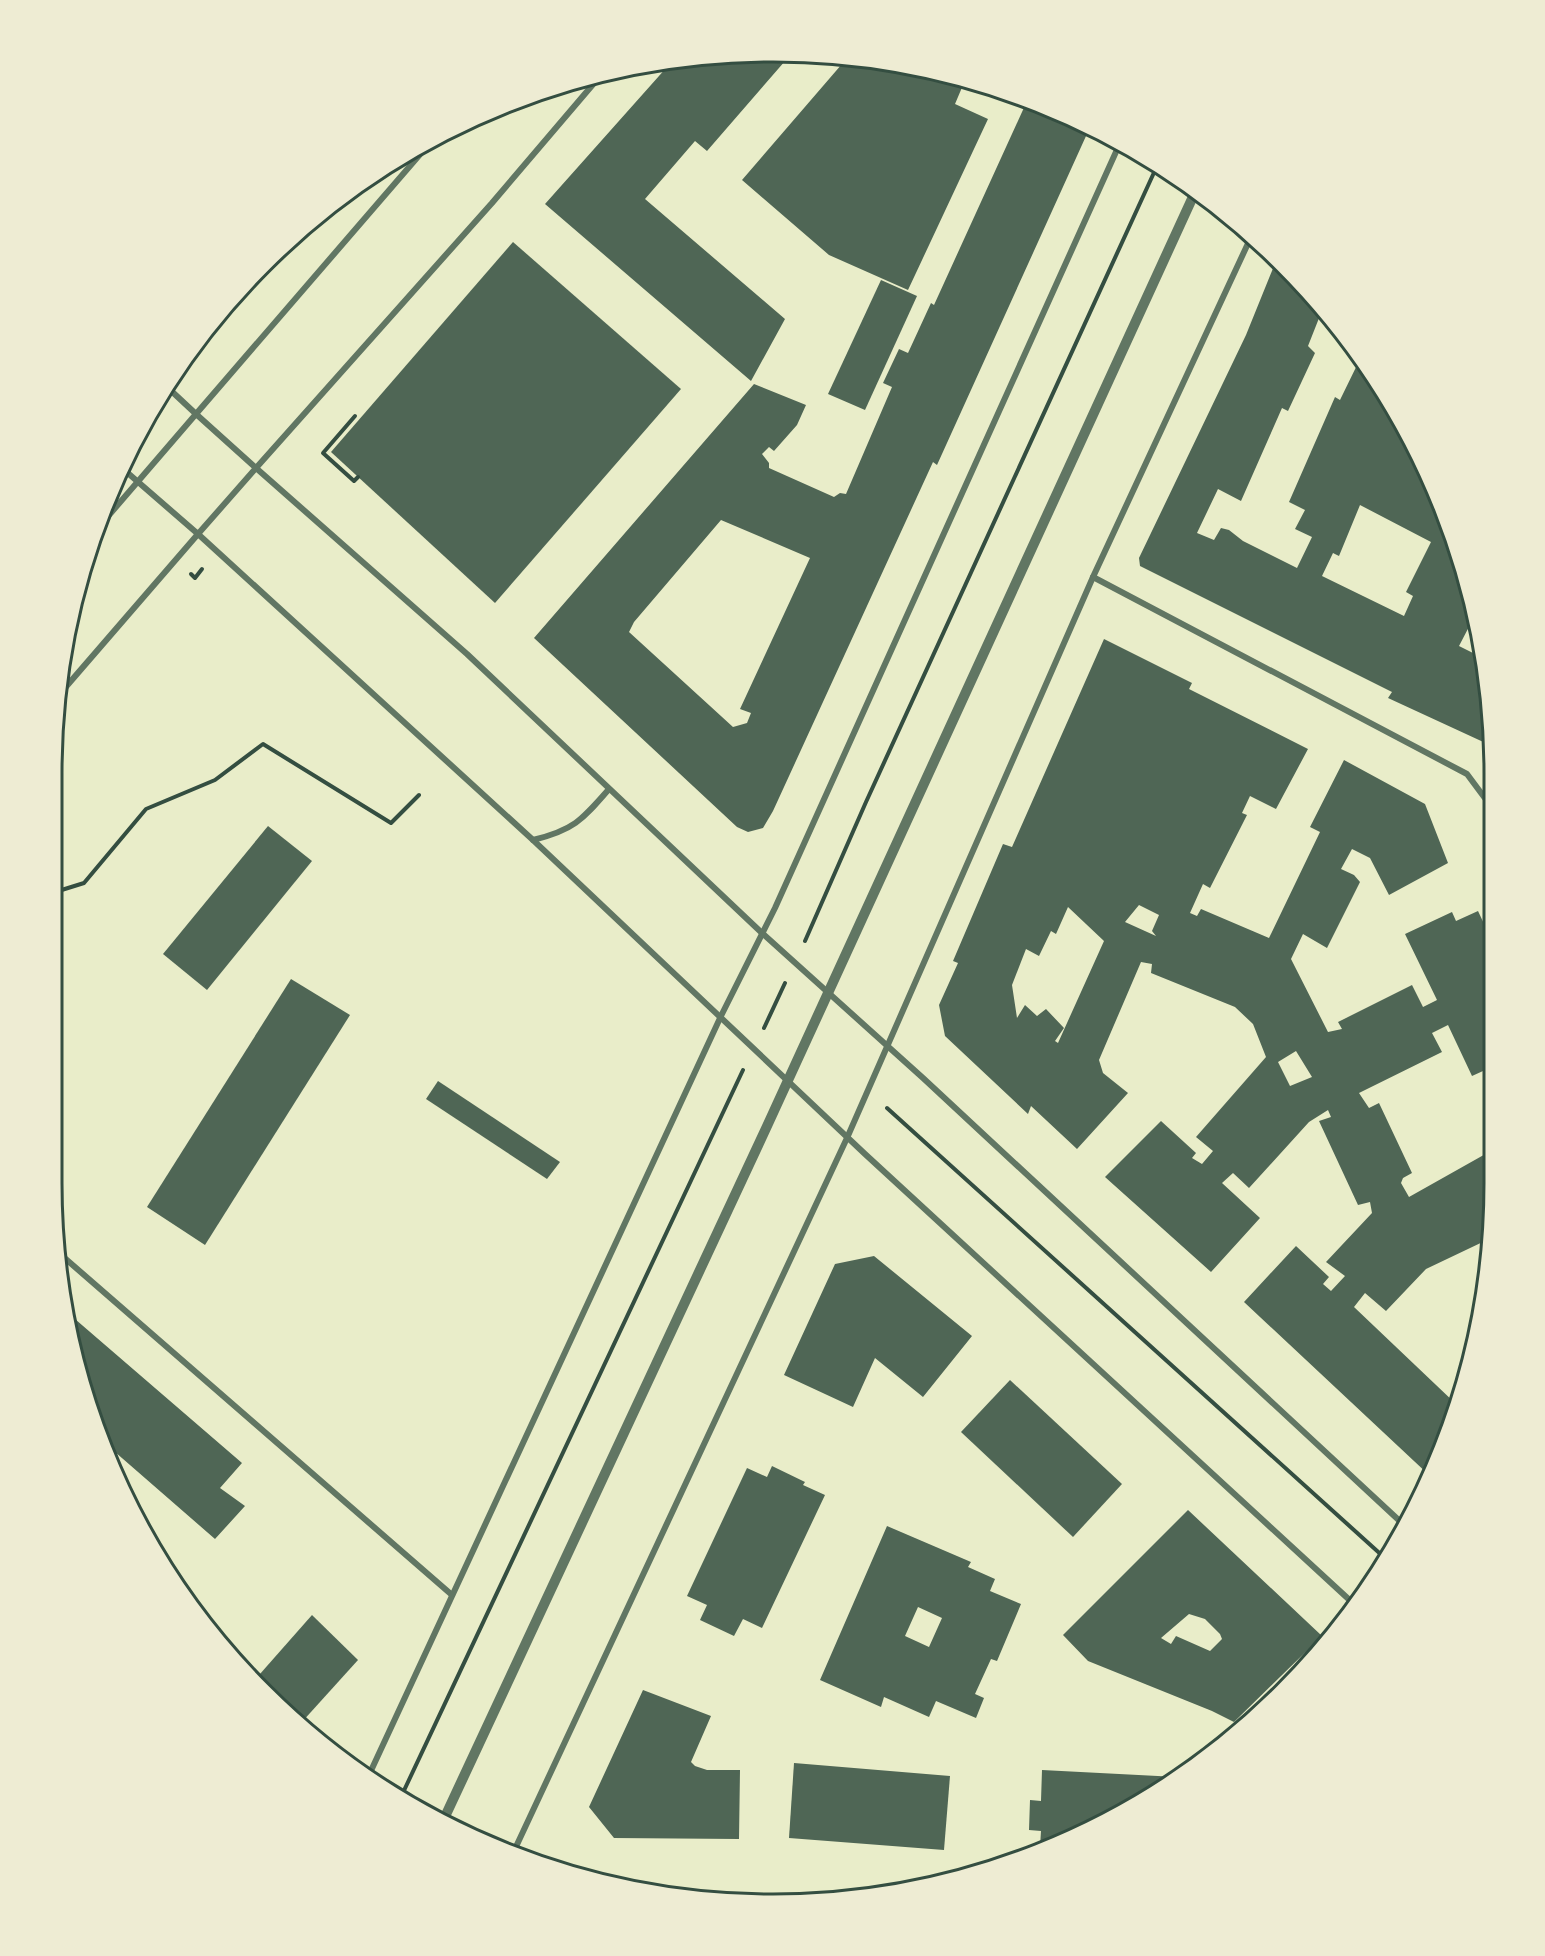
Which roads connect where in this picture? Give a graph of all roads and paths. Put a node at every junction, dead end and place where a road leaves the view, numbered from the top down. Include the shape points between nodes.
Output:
1 (593, 85) edge
2 (1116, 151) edge
3 (418, 156) edge
4 (1154, 173) edge
5 (1192, 199) edge
6 (1248, 244) edge
7 (172, 392) edge
8 (196, 414) junction
9 (355, 416) dead end
10 (256, 468) junction
11 (128, 473) edge
12 (358, 477) dead end
13 (138, 482) junction
14 (111, 513) edge
15 (198, 534) junction
16 (1093, 577) junction
17 (67, 685) edge
18 (609, 789) junction
19 (419, 795) dead end
20 (1484, 796) edge
21 (533, 840) junction
22 (62, 890) edge
23 (762, 933) junction
24 (795, 963) junction
25 (827, 993) junction
26 (721, 1016) junction
27 (888, 1047) junction
28 (754, 1048) junction
29 (787, 1081) junction
30 (887, 1108) dead end
31 (847, 1138) junction
32 (66, 1259) edge
33 (1398, 1520) edge
34 (1380, 1553) edge
35 (452, 1595) junction
36 (1349, 1600) edge
37 (371, 1771) edge
38 (404, 1791) edge
39 (446, 1815) edge
40 (516, 1846) edge

1 - 10 street
2 - 23 street
3 - 8 street
4 - 24 path
5 - 25 street
6 - 16 street
7 - 8 street
8 - 10 street
8 - 13 street
9 - 12 path via 323,453 354,481
10 - 15 street
10 - 18 street via 467,654
11 - 13 street
13 - 14 street
13 - 15 street
15 - 17 street
15 - 21 street
16 - 20 street via 1467,774
16 - 27 street
18 - 21 street via 586,815 562,832
18 - 23 street
19 - 22 path via 391,823 263,744 215,780 146,809 84,883
21 - 26 street
23 - 24 street
23 - 26 street
24 - 25 street
24 - 28 path
25 - 27 street
25 - 29 street
26 - 28 street
26 - 35 street
27 - 31 street
27 - 33 street
28 - 29 street
28 - 38 path
29 - 31 street
29 - 39 street
30 - 34 path
31 - 36 street
31 - 40 street
32 - 35 street
35 - 37 street

